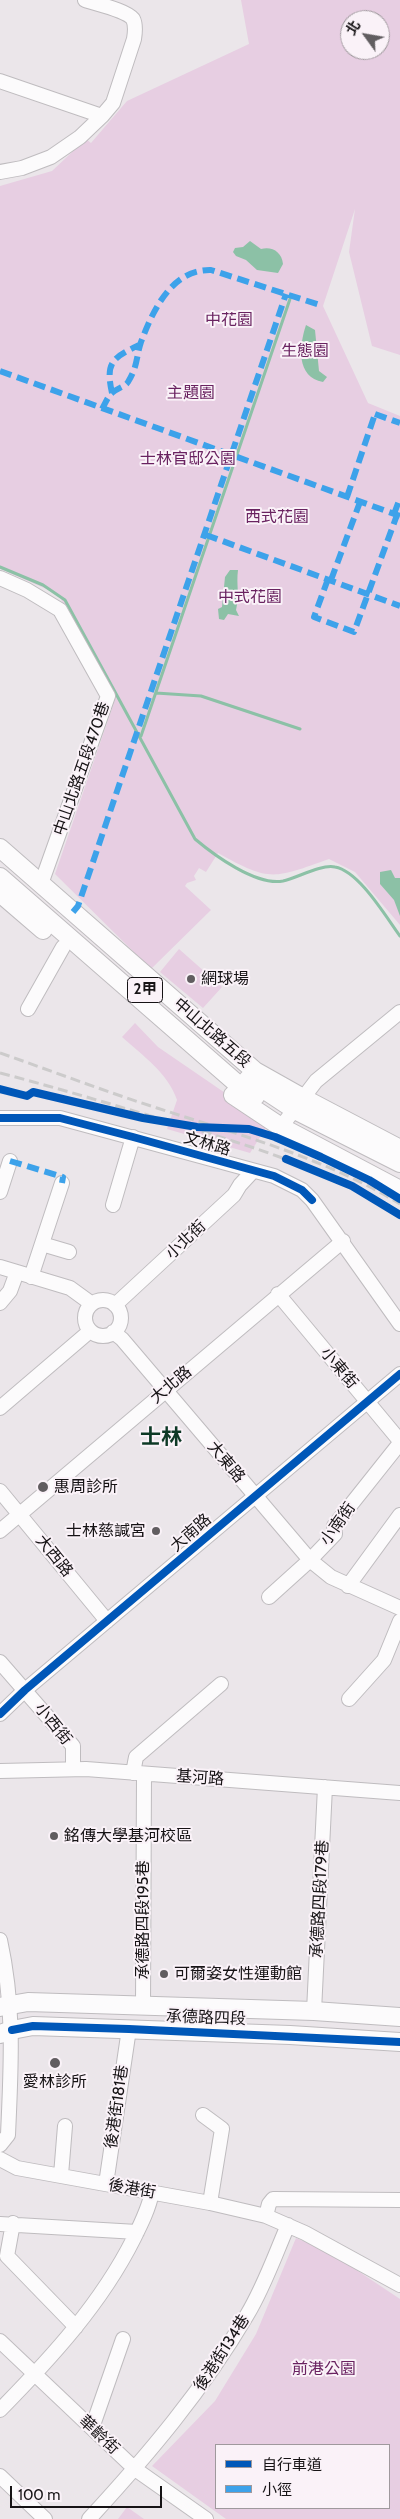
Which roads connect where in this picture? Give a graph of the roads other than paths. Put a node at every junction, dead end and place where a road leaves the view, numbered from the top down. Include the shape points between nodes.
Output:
1 (85, 0) edge
2 (0, 81) edge
3 (102, 116) junction
4 (0, 172) edge
5 (0, 578) edge
6 (0, 848) edge
7 (0, 864) edge
8 (41, 884) junction
9 (2, 886) edge
10 (63, 947) junction
11 (28, 1009) dead end
12 (400, 1012) edge
13 (292, 1113) junction
14 (0, 1118) edge
15 (357, 1127) junction
16 (133, 1137) junction
17 (400, 1149) edge
18 (10, 1161) dead end
19 (400, 1163) edge
20 (253, 1171) junction
21 (400, 1175) edge
22 (62, 1183) dead end
23 (400, 1190) edge
24 (0, 1192) edge
25 (113, 1205) dead end
26 (343, 1241) junction
27 (42, 1244) junction
28 (69, 1252) dead end
29 (0, 1267) edge
30 (17, 1272) junction
31 (31, 1277) junction
32 (278, 1294) junction
33 (0, 1303) edge
34 (92, 1304) junction
35 (115, 1306) junction
36 (400, 1324) edge
37 (90, 1331) junction
38 (113, 1332) junction
39 (400, 1374) edge
40 (166, 1389) junction
41 (366, 1401) junction
42 (0, 1408) edge
43 (400, 1442) edge
44 (0, 1491) edge
45 (254, 1496) junction
46 (19, 1514) junction
47 (400, 1515) edge
48 (0, 1531) edge
49 (310, 1560) junction
50 (348, 1586) junction
51 (269, 1597) dead end
52 (400, 1608) edge
53 (107, 1621) junction
54 (400, 1621) edge
55 (0, 1662) edge
56 (221, 1684) dead end
57 (25, 1690) junction
58 (349, 1699) dead end
59 (0, 1714) edge
60 (73, 1769) junction
61 (0, 1771) edge
62 (139, 1773) junction
63 (326, 1787) junction
64 (400, 1793) edge
65 (0, 1940) edge
66 (5, 2005) edge
67 (143, 2007) junction
68 (314, 2011) junction
69 (400, 2017) edge
70 (129, 2029) junction
71 (6, 2032) edge
72 (400, 2042) edge
73 (203, 2115) dead end
74 (65, 2126) dead end
75 (0, 2145) edge
76 (0, 2159) edge
77 (60, 2175) junction
78 (106, 2184) junction
79 (152, 2192) junction
80 (400, 2200) edge
81 (210, 2202) junction
82 (266, 2216) junction
83 (6, 2223) edge
84 (288, 2225) junction
85 (137, 2232) junction
86 (400, 2285) edge
87 (76, 2327) junction
88 (123, 2339) dead end
89 (0, 2341) edge
90 (34, 2375) junction
91 (0, 2410) edge
92 (92, 2428) junction
93 (135, 2469) junction
94 (2, 2483) edge
95 (45, 2519) edge
96 (89, 2519) edge
97 (206, 2519) edge

1 - 3 street via 123,13 132,19 135,30 113,103
2 - 3 street
3 - 4 street via 80,137 51,157
5 - 8 street, 中山北路五段470巷 via 60,610 108,696
6 - 8 main road, 中山北路五段
7 - 13 main road, 中山北路五段 / 2甲 via 248,1079
8 - 13 main road, 中山北路五段 via 255,1071
9 - 10 main road, 中山北路五段
9 - 13 main road, 中山北路五段 / 2甲 via 242,1088
10 - 11 street
10 - 13 main road, 中山北路五段 via 235,1096
12 - 13 street via 316,1081
13 - 15 main road, 中山北路五段 / 2甲
13 - 21 main road, 中山北路五段 / 2甲
13 - 23 main road, 中山北路五段
14 - 16 street, 文林路 via 60,1118
15 - 17 main road, 中山北路五段
15 - 19 main road, 中山北路五段 / 2甲
16 - 20 street, 文林路
16 - 25 street
18 - 24 street
20 - 26 street, 文林路 via 274,1176 302,1190
20 - 35 street, 小北街 via 234,1195
22 - 27 street
26 - 32 street, 大北路
26 - 36 street, 文林路
27 - 28 street
27 - 31 street
29 - 30 street
30 - 31 street
30 - 33 street via 10,1291
31 - 34 street via 70,1288
32 - 40 street, 大北路
32 - 41 street, 小東街
34 - 35 street via 107,1301
34 - 37 street via 85,1317
35 - 38 street via 120,1319
37 - 38 street via 104,1336
37 - 42 street
38 - 40 street, 大東路
39 - 41 street, 大南路
40 - 45 street, 大東路
40 - 46 street, 大北路
41 - 43 street, 小東街
41 - 45 street, 大南路
43 - 49 street, 小南街 via 334,1526 334,1534
44 - 46 street, 大西路
45 - 49 street, 大東路
45 - 53 street, 大南路
46 - 48 street, 大北路
46 - 53 street, 大西路
47 - 50 street
49 - 50 street, 大東路
49 - 51 street, 小南街
50 - 52 street, 大東路
53 - 57 street, 大南路
54 - 58 street via 384,1660
55 - 57 street, 小西街
56 - 62 street via 136,1757
57 - 59 street, 大南路
57 - 60 street, 小西街 via 73,1746
60 - 61 street, 基河路
60 - 62 street, 基河路
62 - 63 street, 基河路
62 - 67 street, 承德路四段195巷
63 - 64 street, 基河路
63 - 68 street, 承德路四段179巷
65 - 66 street
66 - 67 main road, 承德路四段 via 28,2002
66 - 71 street
67 - 68 main road, 承德路四段
68 - 69 main road, 承德路四段
70 - 71 main road, 承德路四段 via 33,2026
70 - 72 main road, 承德路四段
70 - 78 street, 後港街181巷
71 - 75 street via 8,2135
73 - 81 street via 222,2129
74 - 77 street
76 - 77 street, 後港街 via 17,2168
77 - 78 street, 後港街
78 - 79 street, 後港街
79 - 81 street, 後港街
79 - 85 street
80 - 82 street via 273,2199
81 - 82 street, 後港街
82 - 84 street, 後港街
83 - 85 street
83 - 87 street via 7,2256
84 - 86 street, 後港街
84 - 93 street, 後港街134巷 via 248,2313 207,2379
85 - 87 street via 112,2280
87 - 90 street
88 - 92 street
89 - 90 street, 華齡街
90 - 91 street
90 - 92 street, 華齡街
92 - 93 street, 華齡街
93 - 96 street, 後港街134巷
93 - 97 street, 華齡街
94 - 95 street

